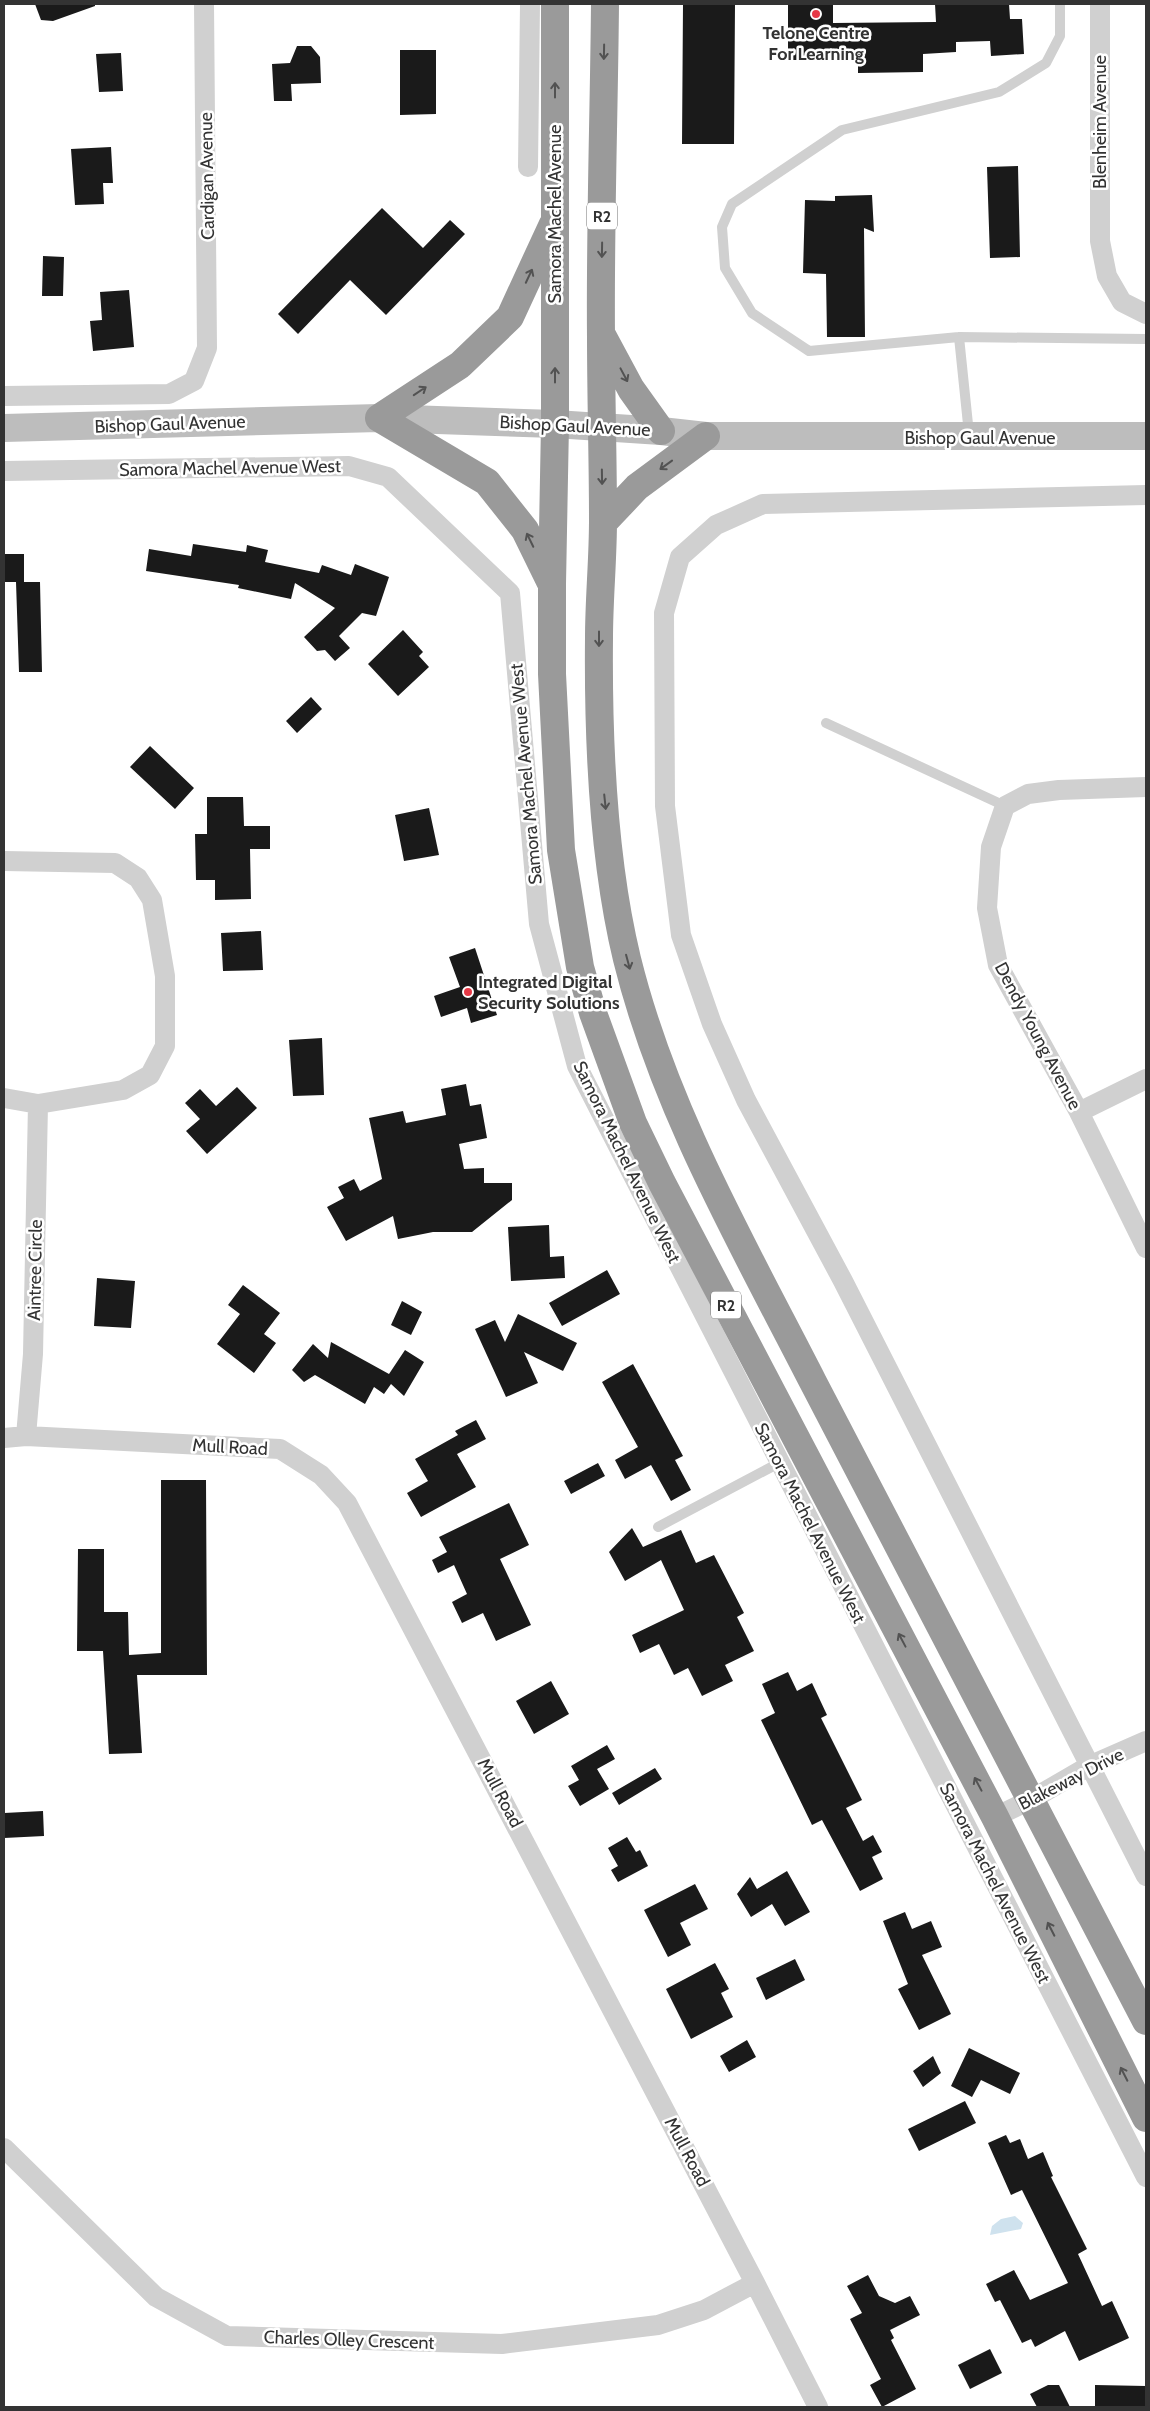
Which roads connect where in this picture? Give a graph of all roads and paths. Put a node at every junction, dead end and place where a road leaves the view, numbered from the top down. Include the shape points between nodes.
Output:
1 (204, 4) edge
2 (530, 4) edge
3 (555, 4) edge
4 (605, 4) edge
5 (1060, 4) edge
6 (1100, 4) edge
7 (528, 167) dead end
8 (556, 218) junction
9 (1146, 314) edge
10 (601, 332) junction
11 (959, 337) junction
12 (1146, 338) edge
13 (207, 348) joint
14 (4, 396) edge
15 (379, 418) junction
16 (555, 424) junction
17 (4, 428) edge
18 (602, 428) junction
19 (661, 431) junction
20 (706, 436) junction
21 (1146, 436) edge
22 (969, 438) junction
23 (4, 471) edge
24 (1146, 495) edge
25 (603, 523) junction
26 (552, 584) junction
27 (826, 723) dead end
28 (1146, 787) edge
29 (1006, 806) junction
30 (4, 861) edge
31 (1146, 1078) edge
32 (4, 1098) edge
33 (38, 1104) junction
34 (1079, 1112) junction
35 (1146, 1248) edge
36 (26, 1436) junction
37 (4, 1438) edge
38 (779, 1463) junction
39 (658, 1527) dead end
40 (1146, 1741) edge
41 (1089, 1766) junction
42 (1032, 1799) junction
43 (995, 1817) junction
44 (1146, 1876) edge
45 (1146, 2021) edge
46 (1146, 2118) edge
47 (4, 2148) edge
48 (1146, 2177) edge
49 (756, 2283) junction
50 (818, 2407) edge

1 - 13 street, Cardigan Avenue
2 - 7 street
8 -> 3 highway, Samora Machel Avenue / R2
4 -> 10 highway, R2
5 - 11 lane via 1060,36 1046,63 999,92 842,130 732,204 722,227 725,268 752,313 809,351
6 - 9 street, Blenheim Avenue via 1100,241 1107,276 1122,302
15 -> 8 highway via 460,365 510,317
16 -> 8 highway, Samora Machel Avenue / R2
10 - 18 highway, R2
10 -> 19 highway via 631,389
11 - 12 lane
11 - 22 lane
13 - 14 street, Bishop Gaul Avenue via 194,381 169,394
15 - 16 main road, Bishop Gaul Avenue
15 - 17 main road, Bishop Gaul Avenue
26 -> 15 highway via 525,530 487,482
16 - 18 main road, Bishop Gaul Avenue
16 - 26 highway, Samora Machel Avenue West / R2
18 - 19 main road, Bishop Gaul Avenue
18 -> 25 highway, R2
19 - 20 main road, Bishop Gaul Avenue
20 - 22 main road, Bishop Gaul Avenue
20 -> 25 highway via 637,487
21 - 22 main road, Bishop Gaul Avenue
23 - 38 street, Samora Machel Avenue West via 350,466 388,477 510,594 539,924 577,1066
24 - 41 street via 763,504 716,525 680,558 664,613 665,806 681,935 712,1024 746,1100 843,1280
25 -> 42 highway, R2 via 598,633 604,791 615,897 644,1023 702,1165
43 -> 26 highway, Samora Machel Avenue West / R2 via 662,1183 633,1123 609,1058 580,967 561,850
27 - 29 lane
28 - 29 street via 1028,794
29 - 34 street, Dendy Young Avenue via 991,847 986,908 998,965
30 - 33 street via 115,863 138,878 152,900 165,976 165,1046 150,1075 124,1090
31 - 34 street
32 - 33 street
33 - 36 street, Aintree Circle via 33,1354
34 - 35 street, Dendy Young Avenue
36 - 37 street, Mull Road
36 - 49 street, Mull Road via 280,1449 321,1475 347,1503
38 - 39 lane
38 - 48 street, Samora Machel Avenue West
40 - 41 street, Blakeway Drive
41 - 42 street, Blakeway Drive
41 - 44 street
42 - 43 street, Blakeway Drive
42 - 45 highway, R2
46 -> 43 highway, Samora Machel Avenue West / R2
47 - 49 street, Charles Olley Crescent via 156,2297 227,2336 502,2344 658,2324 704,2310
49 - 50 street, Mull Road

